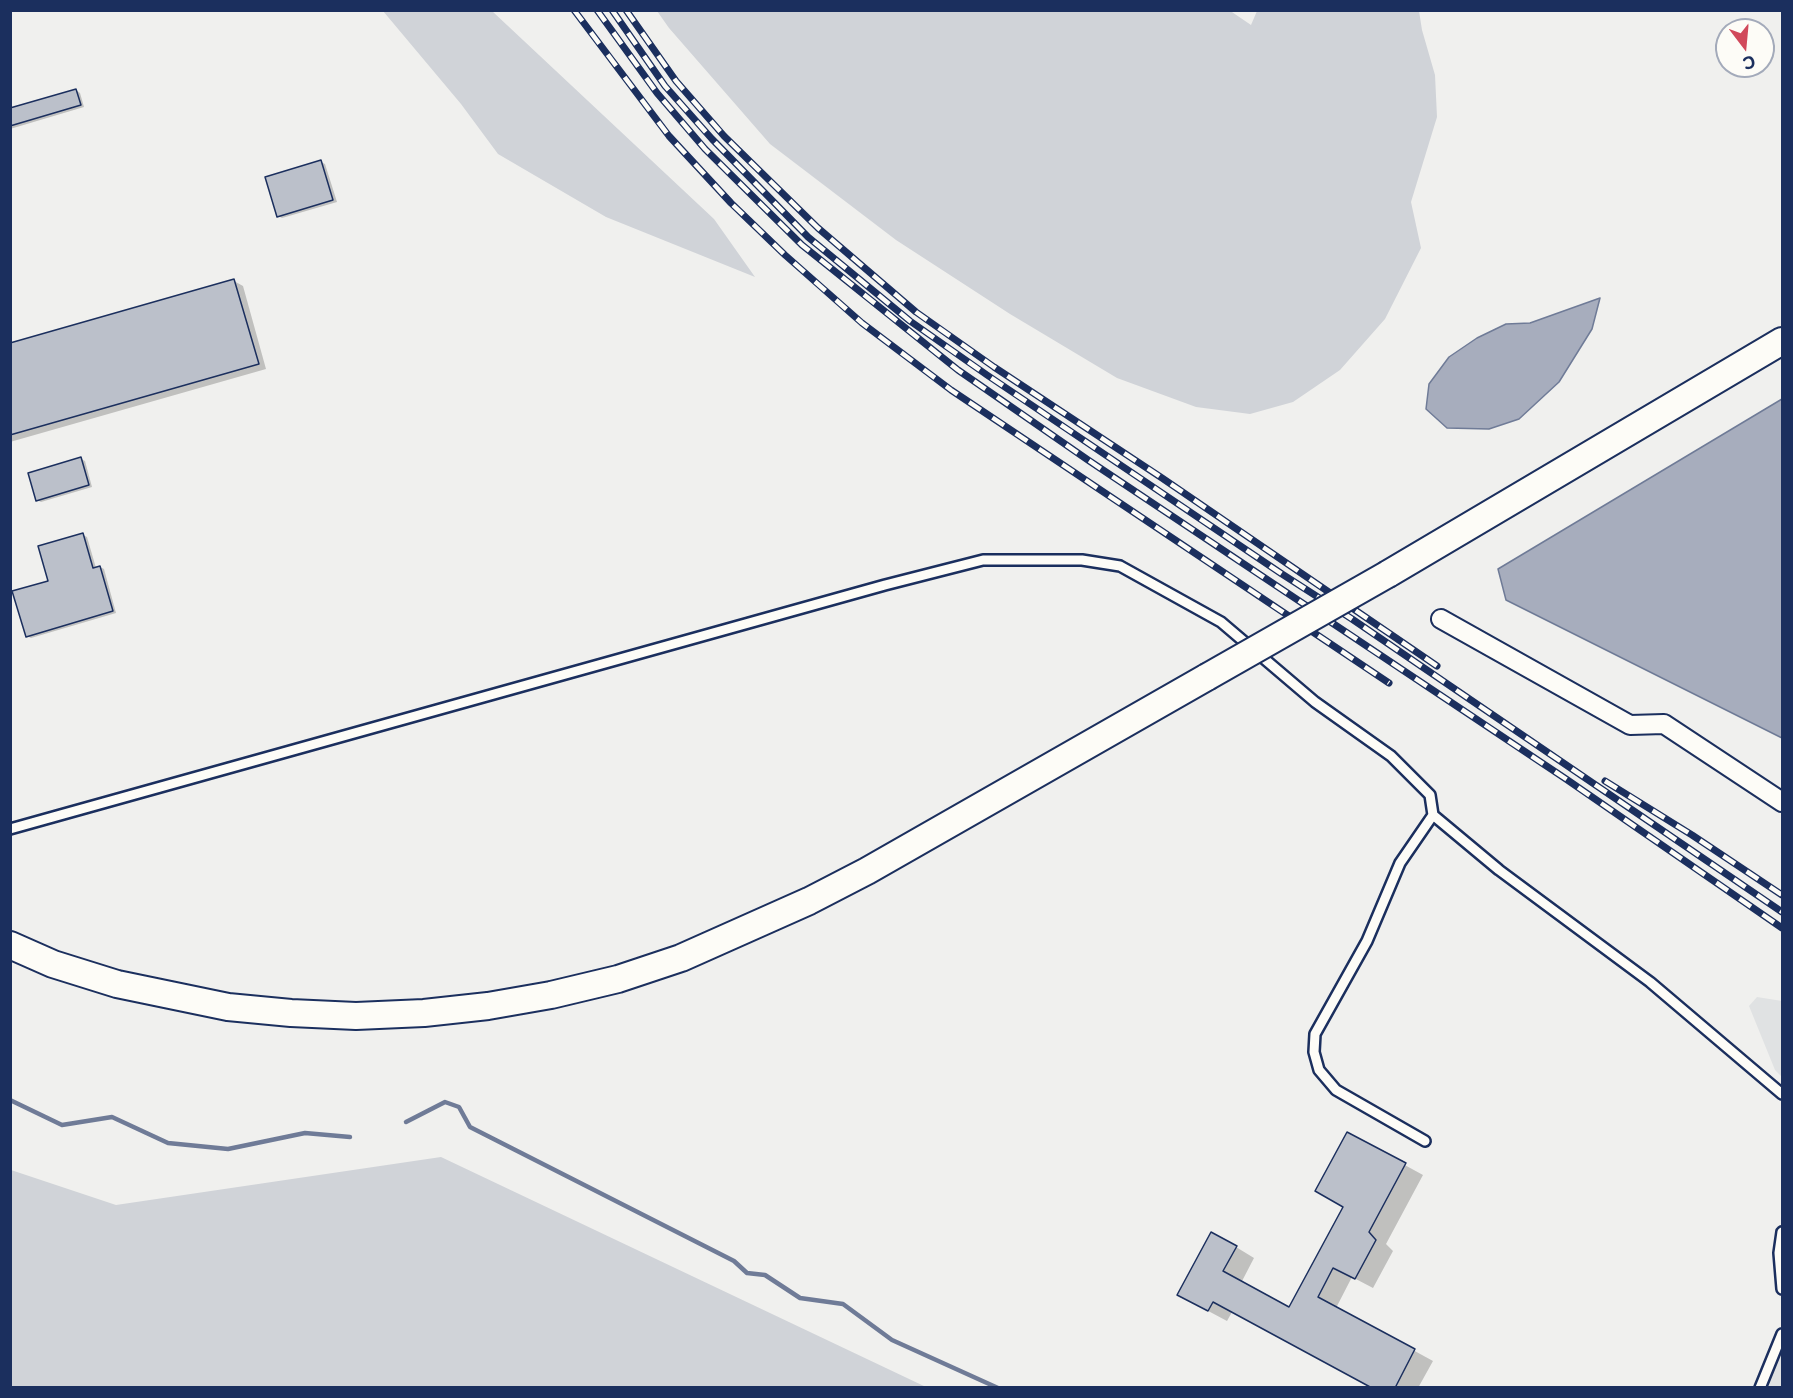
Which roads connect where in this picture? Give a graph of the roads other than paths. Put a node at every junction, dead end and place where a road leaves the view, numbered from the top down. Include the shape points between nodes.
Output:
1 (1782, 341) edge
2 (1441, 619) dead end
3 (1782, 802) edge
4 (1433, 815) junction
5 (10, 829) edge
6 (10, 945) edge
7 (1782, 1094) edge
8 (1425, 1141) dead end
9 (1782, 1232) edge
10 (1782, 1289) edge
11 (1782, 1334) edge
12 (1760, 1388) edge

1 - 6 main road, bridge via 1388,574 867,871 681,958 551,995 424,1013 356,1016 228,1007 117,984 53,964
2 - 3 street via 1630,725 1664,724
4 - 5 lane via 1430,795 1391,756 1315,702 1221,622 1120,566 1082,560 983,560
4 - 7 lane via 1499,870 1650,982
4 - 8 lane via 1401,863 1367,941 1315,1034 1314,1052 1320,1070 1336,1090
9 - 10 lane
11 - 12 lane

